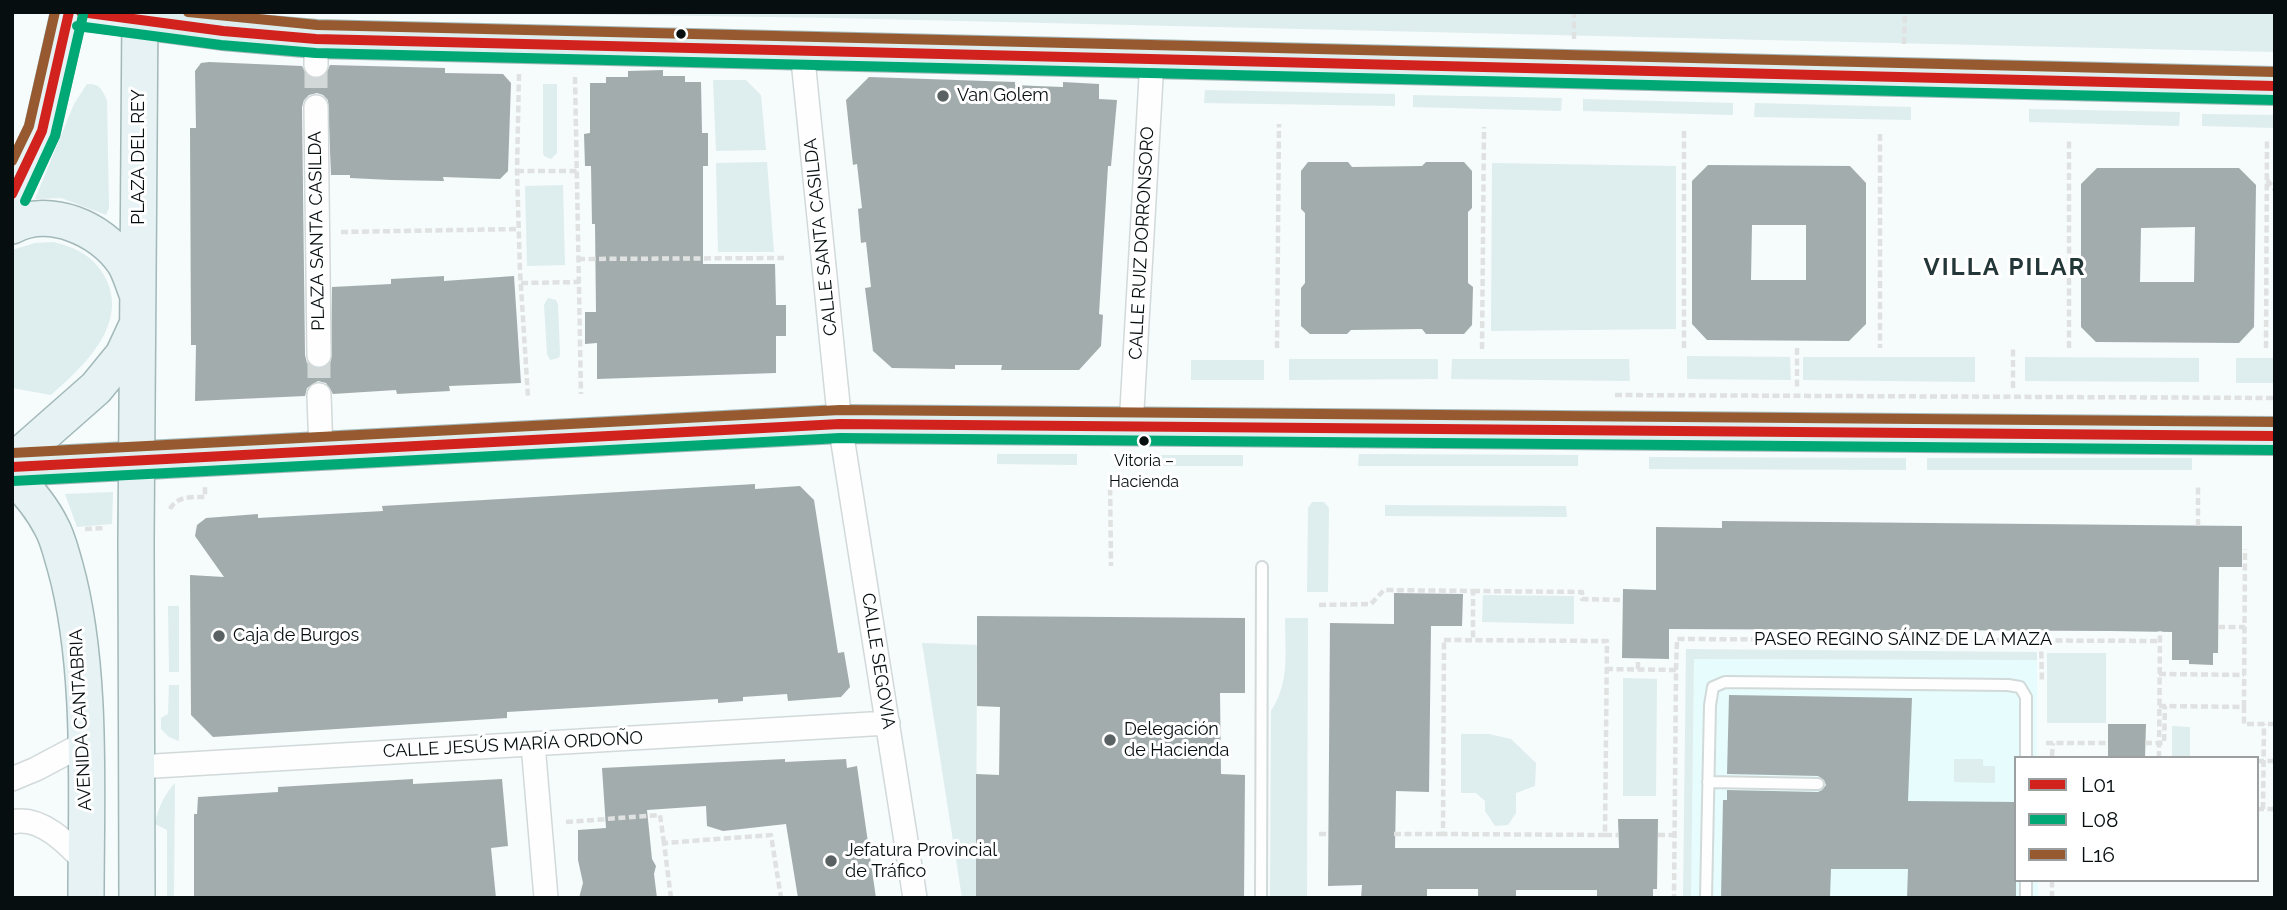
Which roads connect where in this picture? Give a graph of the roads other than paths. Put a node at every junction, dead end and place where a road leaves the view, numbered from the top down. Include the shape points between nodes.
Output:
1 (69, 12) edge
2 (79, 12) edge
3 (140, 16) edge
4 (802, 50) junction
5 (1152, 60) junction
6 (2275, 86) edge
7 (316, 107) tunnel mouth
8 (12, 195) edge
9 (12, 226) edge
10 (138, 308) junction
11 (319, 355) tunnel mouth
12 (319, 395) tunnel mouth
13 (841, 424) junction
14 (1131, 427) junction
15 (2275, 436) edge
16 (321, 452) junction
17 (137, 461) junction
18 (12, 462) edge
19 (12, 467) edge
20 (12, 475) edge
21 (1262, 567) dead end
22 (888, 723) junction
23 (85, 743) junction
24 (533, 744) junction
25 (2026, 756) edge
26 (138, 767) junction
27 (12, 779) edge
28 (1709, 782) junction
29 (1818, 784) dead end
30 (12, 822) edge
31 (86, 863) junction
32 (86, 898) edge
33 (137, 898) edge
34 (546, 898) edge
35 (915, 898) edge
36 (1261, 898) edge
37 (1706, 898) edge

1 - 8 main road via 42,131
2 - 3 main road
3 - 4 highway via 316,52
3 - 10 main road, PLAZA DEL REY
4 - 5 highway
4 - 13 street, CALLE SANTA CASILDA
5 - 6 highway
5 - 14 street, CALLE RUIZ DORRONSORO
7 - 11 street, PLAZA SANTA CASILDA
9 - 10 main road, PLAZA DEL REY via 44,219 77,224 105,241 124,262
10 - 17 main road, PLAZA DEL REY
10 - 18 main road, PLAZA DEL REY via 123,355 96,388
12 - 16 street
13 - 14 highway
13 - 16 highway
13 - 22 street, CALLE SEGOVIA
14 - 15 highway
16 - 17 highway
17 - 19 highway
17 - 26 main road
20 - 23 main road, AVENIDA CANTABRIA via 33,496 52,527 70,585 78,628
21 - 36 lane
22 - 24 street, CALLE JESÚS MARÍA ORDOÑO
22 - 35 street, CALLE SEGOVIA
23 - 27 street
23 - 31 main road, AVENIDA CANTABRIA
24 - 26 street, CALLE JESÚS MARÍA ORDOÑO
24 - 34 street
25 - 28 lane via 2026,697 2020,687 2008,684 1725,682 1713,687 1710,705
26 - 33 main road
28 - 29 lane
28 - 37 lane
30 - 31 street via 41,826 65,840
31 - 32 main road, AVENIDA CANTABRIA

